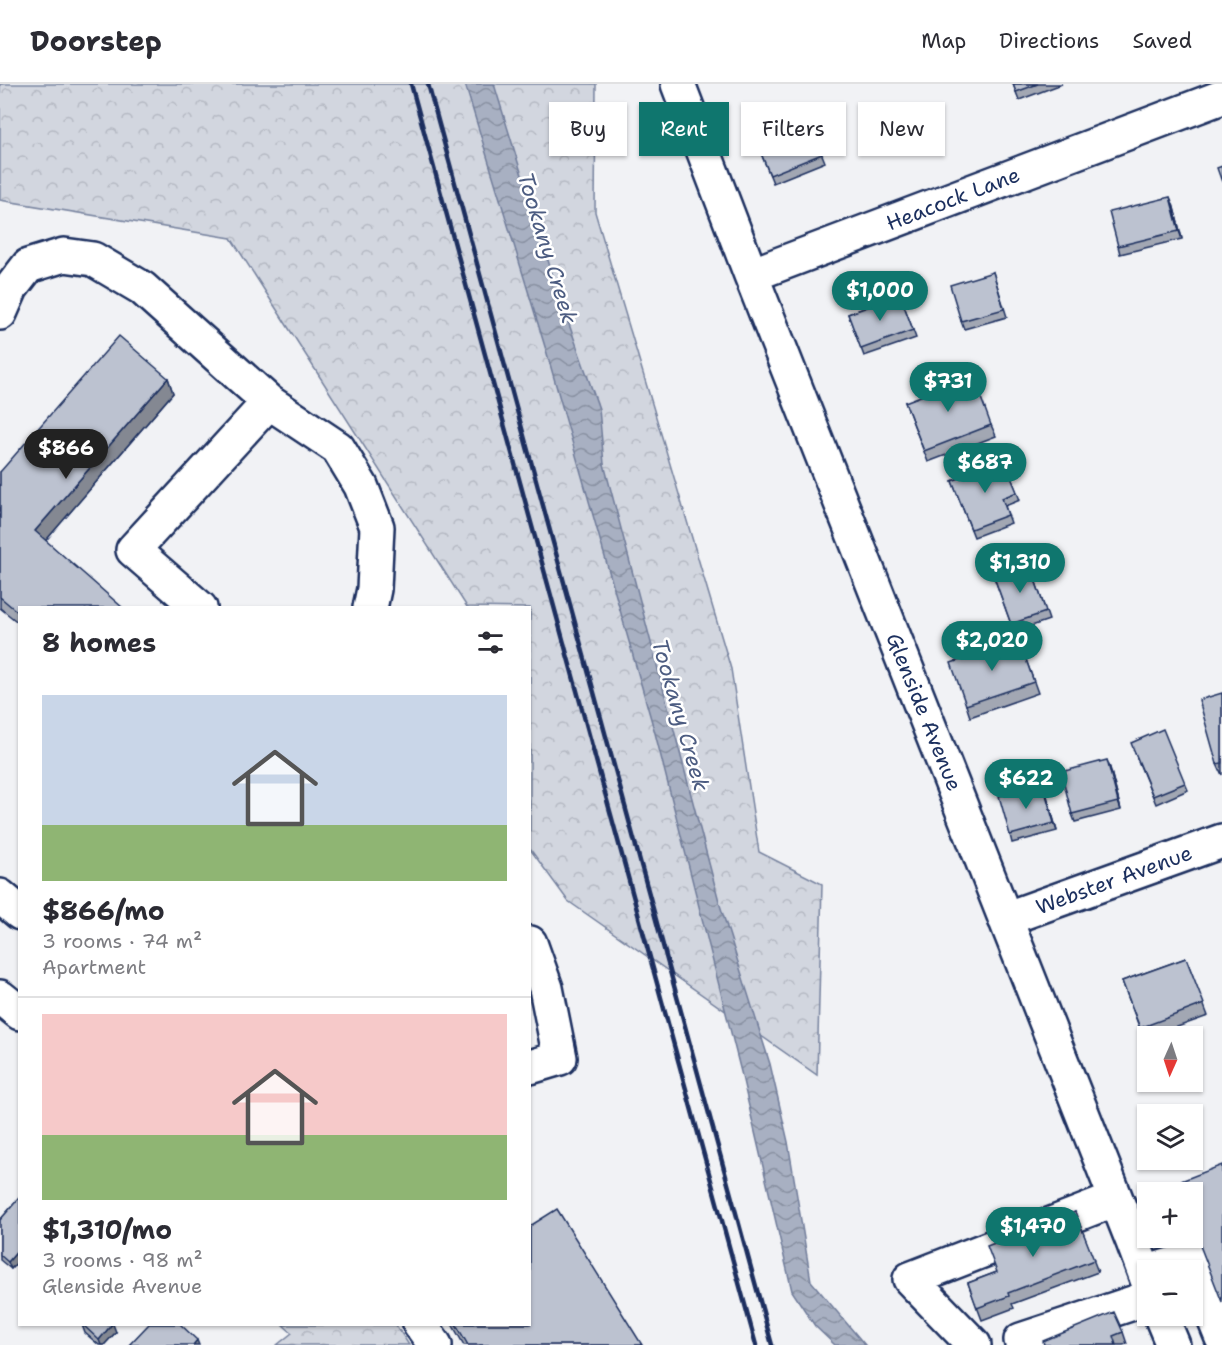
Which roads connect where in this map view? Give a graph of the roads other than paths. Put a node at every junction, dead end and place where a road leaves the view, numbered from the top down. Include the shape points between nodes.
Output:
1 (678, 84) edge
2 (1222, 97) edge
3 (751, 275) junction
4 (0, 313) edge
5 (268, 402) junction
6 (198, 606) edge
7 (370, 606) edge
8 (1222, 841) edge
9 (0, 896) edge
10 (18, 911) edge
11 (1005, 919) junction
12 (531, 946) edge
13 (0, 997) edge
14 (18, 1011) edge
15 (531, 1066) edge
16 (1116, 1199) junction
17 (1140, 1260) edge
18 (1137, 1284) edge
19 (1203, 1291) edge
20 (421, 1326) edge
21 (1165, 1326) edge
22 (1222, 1338) edge
23 (1021, 1340) dead end
24 (435, 1345) edge
25 (974, 1345) edge
26 (1173, 1345) edge

1 - 3 street, Glenside Avenue
2 - 3 street, Heacock Lane
3 - 11 street, Glenside Avenue
4 - 5 street via 11,288 28,266 64,255 93,259 142,288
5 - 6 street via 133,550
5 - 7 street via 338,448 361,486 377,527
8 - 11 street, Webster Avenue
9 - 10 street
11 - 16 street, Glenside Avenue
12 - 15 street via 546,988 560,1058
13 - 14 street
16 - 17 street, Glenside Avenue
16 - 25 street via 910,1279
18 - 23 street
19 - 22 street
20 - 24 street
21 - 26 street

